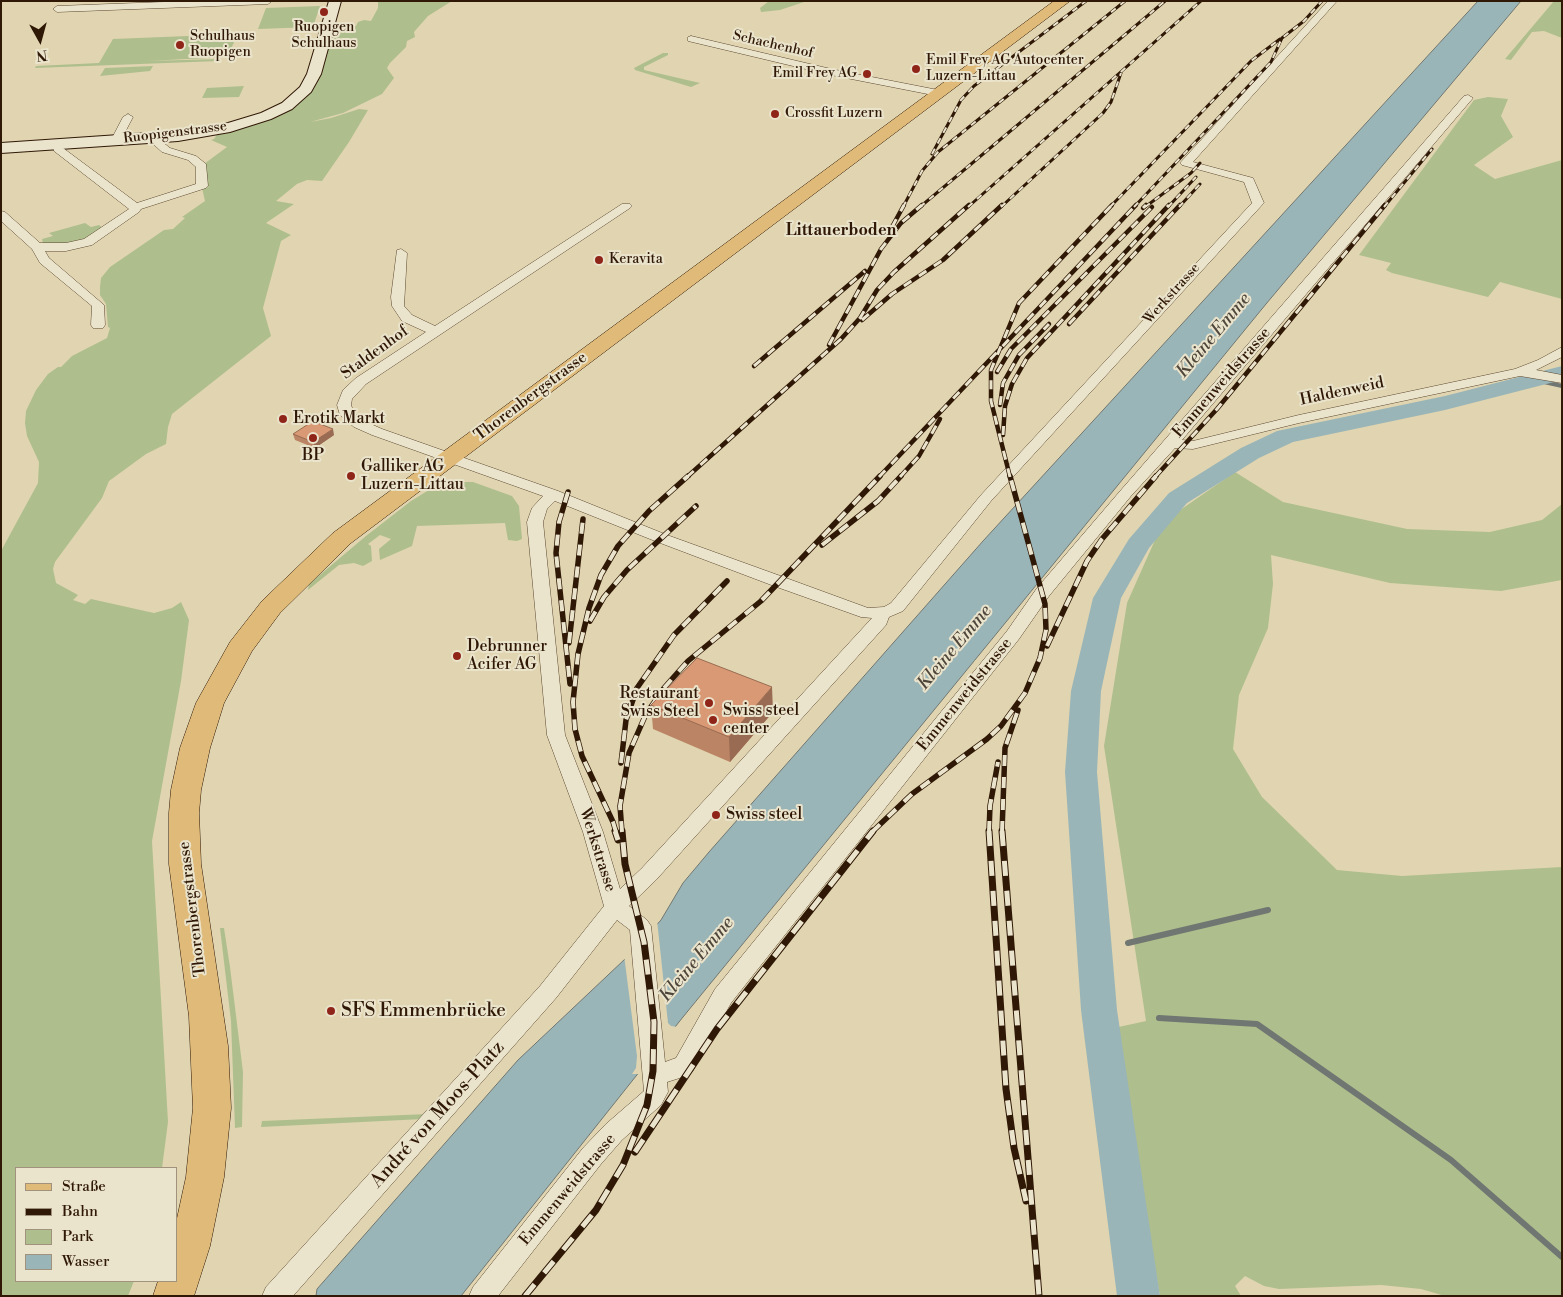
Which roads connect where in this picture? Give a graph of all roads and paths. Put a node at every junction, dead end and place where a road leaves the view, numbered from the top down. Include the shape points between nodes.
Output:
1 (268, 1) edge
2 (335, 1) edge
3 (1063, 1) edge
4 (1334, 1) edge
5 (57, 9) dead end
6 (691, 39) dead end
7 (938, 93) junction
8 (1468, 98) dead end
9 (128, 117) dead end
10 (156, 138) junction
11 (116, 140) junction
12 (58, 144) junction
13 (1, 148) edge
14 (626, 206) dead end
15 (135, 207) junction
16 (1, 214) edge
17 (37, 247) junction
18 (400, 253) dead end
19 (98, 325) dead end
20 (435, 332) junction
21 (1562, 351) edge
22 (1526, 372) junction
23 (1562, 379) edge
24 (1171, 443) junction
25 (450, 458) junction
26 (553, 494) junction
27 (881, 613) junction
28 (615, 908) junction
29 (655, 1067) junction
30 (178, 1281) edge
31 (178, 1282) edge
32 (173, 1296) edge
33 (275, 1296) edge
34 (482, 1296) edge

1 - 5 street
2 - 10 street, Ruopigenstrasse via 314,74 306,89 287,106 239,125
3 - 7 main road, Thorenbergstrasse
4 - 27 street, Werkstrasse via 1186,163 1249,180 1258,203 986,498 897,607
6 - 7 street, Schachenhof
7 - 25 main road, Thorenbergstrasse
8 - 24 street, Emmenweidstrasse
9 - 11 street
10 - 11 street, Ruopigenstrasse
10 - 15 street via 156,142 166,150 192,158 202,166 202,186
11 - 12 street, Ruopigenstrasse
12 - 13 street, Ruopigenstrasse
12 - 15 street via 58,149
14 - 20 street, Staldenhof
15 - 17 street via 132,213 88,242 66,247
16 - 17 street
17 - 19 street via 44,260 98,305
18 - 20 street, Staldenhof via 398,306 406,318
20 - 25 street, Staldenhof via 361,381 348,393 344,405 347,415 358,424
21 - 22 street, Haldenweid
22 - 23 street, Haldenweid
22 - 24 street, Haldenweid via 1299,419 1193,445
24 - 29 street, Emmenweidstrasse via 1043,592 1014,635 748,964 723,996 684,1065 678,1069
25 - 26 street
25 - 30 main road, Thorenbergstrasse via 342,538 271,607 227,669 200,728 186,790 184,837 188,891 210,1046 212,1108 199,1211
26 - 27 street via 780,582 861,611
26 - 28 street, Werkstrasse via 540,508 535,522 556,735 593,832
27 - 28 street, Werkstrasse via 881,619 873,628
28 - 29 street via 640,926
28 - 33 street, André von Moos-Platz via 543,998
29 - 34 street, Emmenweidstrasse via 656,1092 653,1098 592,1156
31 - 32 main road, Thorenbergstrasse

